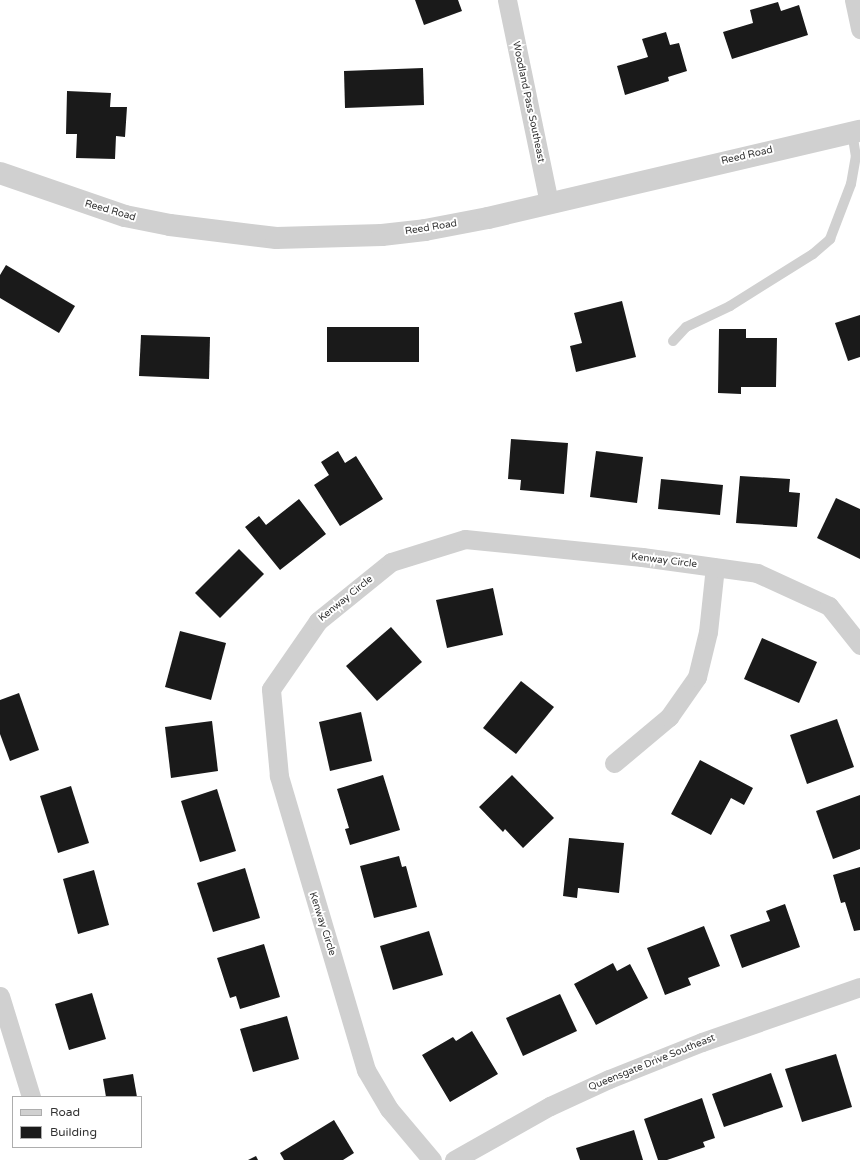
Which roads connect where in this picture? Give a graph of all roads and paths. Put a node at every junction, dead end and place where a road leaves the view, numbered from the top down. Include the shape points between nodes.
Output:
1 (507, 0) edge
2 (854, 0) edge
3 (860, 29) edge
4 (856, 132) edge
5 (0, 174) edge
6 (549, 203) junction
7 (673, 341) dead end
8 (715, 567) junction
9 (860, 645) edge
10 (614, 763) dead end
11 (860, 987) edge
12 (0, 996) edge
13 (31, 1096) edge
14 (432, 1160) edge
15 (454, 1160) edge

1 - 6 street, Woodland Pass Southeast
2 - 3 street
4 - 6 street, Reed Road
4 - 7 lane via 856,157 851,184 830,238 813,254 730,306 686,327
5 - 6 street, Reed Road via 125,216 191,228 276,238 425,230
8 - 9 street, Kenway Circle via 757,573 829,606
8 - 10 street via 708,632 697,677 669,717
8 - 14 street, Kenway Circle via 464,539 391,562 318,621 271,689 279,776 366,1070 389,1109
11 - 15 street, Queensgate Drive Southeast via 702,1042 610,1079 550,1106
12 - 13 street

